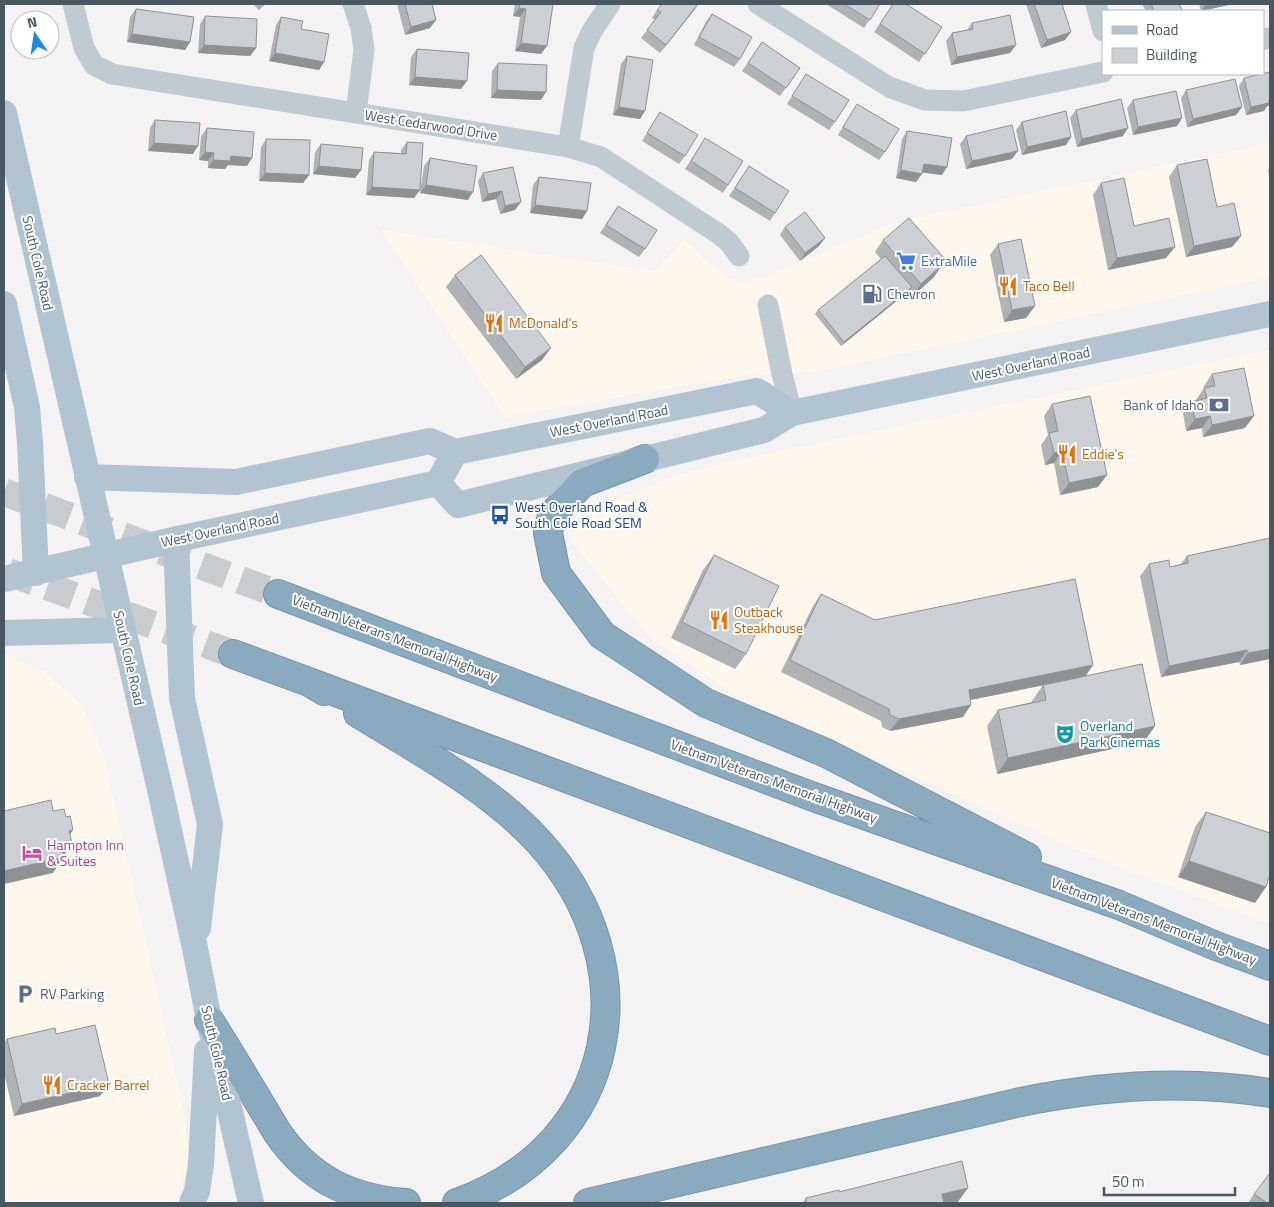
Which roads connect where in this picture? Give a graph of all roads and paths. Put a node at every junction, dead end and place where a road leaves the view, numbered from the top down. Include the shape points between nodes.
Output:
1 (74, 4) edge
2 (354, 4) edge
3 (610, 4) edge
4 (758, 4) edge
5 (1096, 4) edge
6 (1102, 27) edge
7 (1102, 72) edge
8 (356, 113) junction
9 (6, 125) edge
10 (568, 147) junction
11 (4, 172) edge
12 (739, 256) dead end
13 (4, 304) edge
14 (768, 305) dead end
15 (1270, 314) edge
16 (792, 413) junction
17 (455, 452) junction
18 (645, 459) junction
19 (87, 477) junction
20 (438, 483) junction
21 (176, 539) junction
22 (105, 556) junction
23 (36, 572) junction
24 (4, 579) edge
25 (278, 594) tunnel mouth
26 (122, 630) junction
27 (4, 633) edge
28 (233, 654) tunnel mouth
29 (309, 682) junction
30 (1119, 905) junction
31 (195, 948) junction
32 (1270, 966) edge
33 (209, 1020) junction
34 (1270, 1042) edge
35 (1270, 1093) edge
36 (192, 1203) edge
37 (251, 1203) edge
38 (406, 1203) edge
39 (457, 1203) edge
40 (588, 1203) edge

1 - 8 street, West Cedarwood Drive via 84,48 94,65 112,74
2 - 8 street via 364,50
3 - 10 street via 584,48
4 - 7 street via 889,87 925,100 963,101
5 - 6 street
8 - 10 street, West Cedarwood Drive
9 - 11 main road
9 - 19 main road, South Cole Road
10 - 12 street, West Cedarwood Drive via 601,157 719,234
13 - 23 main road via 27,407
14 - 16 street
15 - 16 main road, West Overland Road
16 - 17 main road, West Overland Road via 757,391
16 - 18 main road, West Overland Road via 764,430
17 - 19 main road via 430,441 236,482
17 - 20 main road
18 - 20 main road, West Overland Road via 458,505
18 - 30 highway via 582,483 553,514 550,523 548,533 556,573 602,635 706,703 826,753
19 - 22 main road, South Cole Road
20 - 21 main road, West Overland Road
21 - 22 main road, West Overland Road
21 - 31 main road via 182,698 210,824
22 - 23 main road, West Overland Road
22 - 26 main road, South Cole Road
23 - 24 main road, West Overland Road
25 - 30 highway, Vietnam Veterans Memorial Highway via 811,796
26 - 27 main road
26 - 31 main road, South Cole Road
28 - 29 highway
29 - 34 highway
29 - 39 highway via 474,786 508,812 539,842 569,880 598,944 605,981 605,1019 598,1057 580,1102 564,1127 530,1164 494,1187
30 - 32 highway, Vietnam Veterans Memorial Highway
31 - 33 main road, South Cole Road
33 - 36 main road via 201,1164
33 - 37 main road, South Cole Road
33 - 38 highway via 276,1131 308,1168 354,1194
35 - 40 highway via 1174,1084 1080,1091 1016,1103

